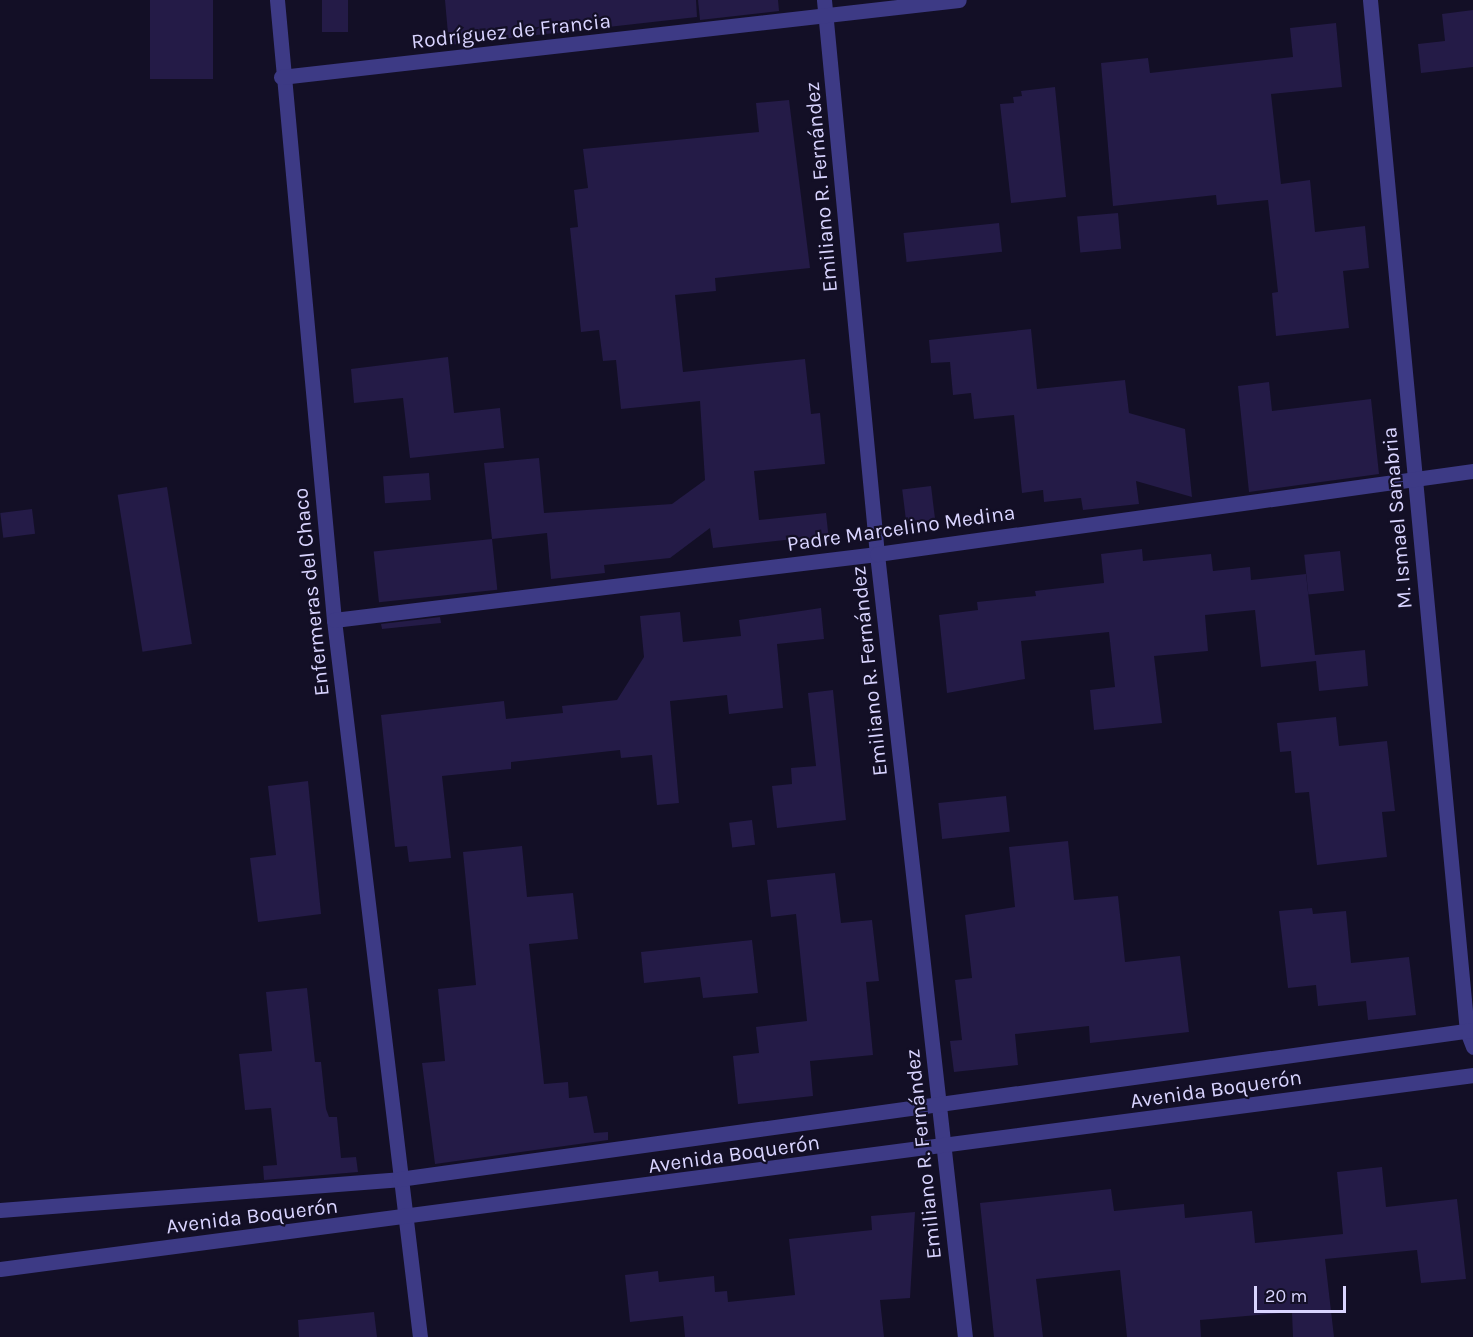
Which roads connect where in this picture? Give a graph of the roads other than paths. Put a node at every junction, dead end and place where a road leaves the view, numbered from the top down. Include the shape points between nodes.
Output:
1 (277, 0) edge
2 (824, 0) edge
3 (959, 0) edge
4 (1370, 0) edge
5 (826, 17) junction
6 (281, 77) junction
7 (1473, 471) edge
8 (1414, 479) junction
9 (877, 554) junction
10 (334, 620) junction
11 (1470, 1031) edge
12 (1473, 1047) edge
13 (1473, 1075) edge
14 (939, 1102) junction
15 (944, 1147) junction
16 (399, 1179) junction
17 (0, 1210) edge
18 (404, 1219) junction
19 (0, 1269) edge
20 (420, 1337) edge
21 (965, 1337) edge

1 - 6 street, Enfermeras del Chaco
2 - 5 street, Emiliano R. Fernández
3 - 5 street, Rodríguez de Francia
4 - 8 street, M. Ismael Sanabria
5 - 6 street, Rodríguez de Francia
5 - 9 street, Emiliano R. Fernández
6 - 10 street, Enfermeras del Chaco
7 - 8 street, Padre Marcelino Medina
8 - 9 street, Padre Marcelino Medina
8 - 11 street, M. Ismael Sanabria
9 - 10 street, Padre Marcelino Medina
9 - 14 street, Emiliano R. Fernández
10 - 16 street, Enfermeras del Chaco
11 - 12 street, M. Ismael Sanabria
11 - 14 street, Avenida Boquerón
13 - 15 street, Avenida Boquerón
14 - 15 street, Emiliano R. Fernández
14 - 16 street, Avenida Boquerón
15 - 18 street, Avenida Boquerón
15 - 21 street, Emiliano R. Fernández
16 - 17 street, Avenida Boquerón
16 - 18 street, Enfermeras del Chaco
18 - 19 street, Avenida Boquerón
18 - 20 street, Enfermeras del Chaco

